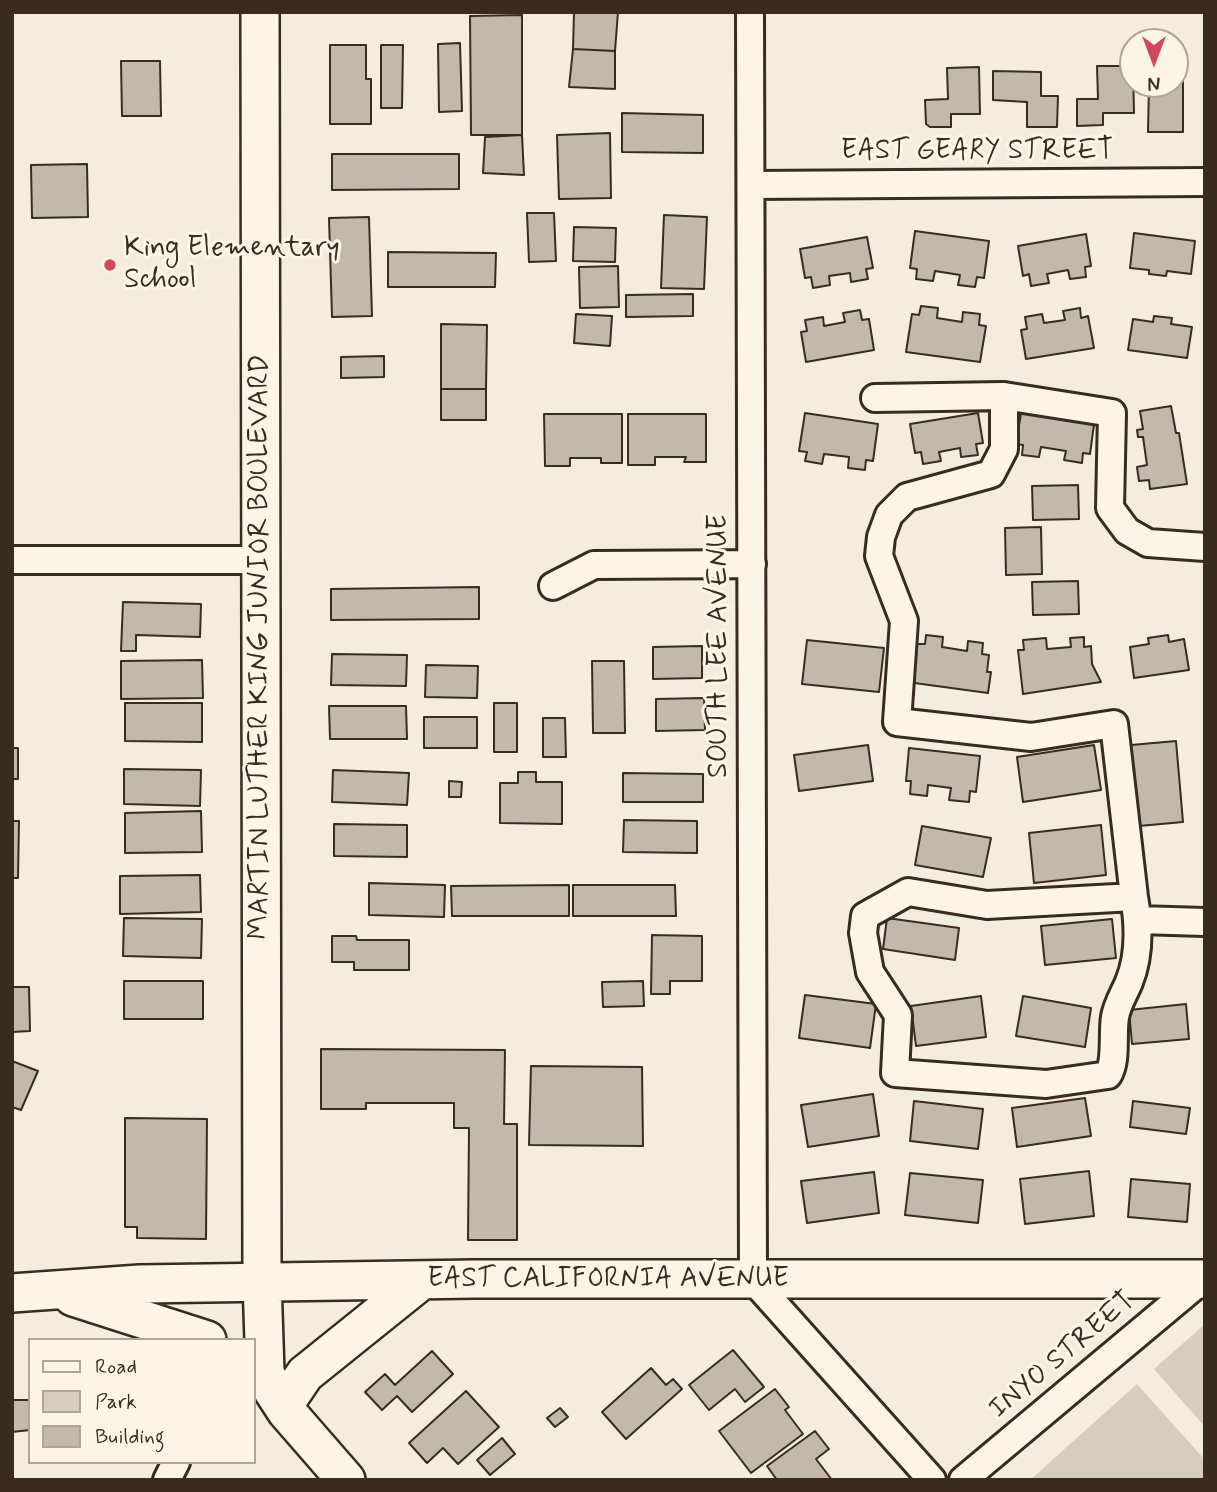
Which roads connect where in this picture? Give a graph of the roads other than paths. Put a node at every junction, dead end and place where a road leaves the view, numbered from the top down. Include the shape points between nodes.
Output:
1 (260, 12) edge
2 (750, 12) edge
3 (1205, 182) edge
4 (751, 185) junction
5 (1004, 396) junction
6 (874, 398) dead end
7 (1205, 547) edge
8 (12, 560) edge
9 (261, 560) junction
10 (752, 564) junction
11 (553, 586) dead end
12 (1136, 909) junction
13 (1205, 922) edge
14 (422, 1279) junction
15 (1204, 1279) edge
16 (753, 1280) junction
17 (262, 1281) junction
18 (52, 1290) junction
19 (12, 1293) edge
20 (201, 1338) edge
21 (259, 1368) edge
22 (286, 1411) junction
23 (175, 1464) edge
24 (167, 1480) edge
25 (346, 1480) edge
26 (932, 1480) edge
27 (963, 1480) edge

1 - 9 main road, MARTIN LUTHER KING JUNIOR BOULEVARD
2 - 4 street, SOUTH LEE AVENUE
3 - 4 street, EAST GEARY STREET
4 - 10 street, SOUTH LEE AVENUE
5 - 6 street
5 - 7 street via 1112,413 1110,508 1127,531 1148,543
5 - 12 street via 1004,449 991,474 907,497 888,515 879,556 904,621 897,722 1031,737 1114,724
8 - 9 street
9 - 17 main road, MARTIN LUTHER KING JUNIOR BOULEVARD
10 - 11 street via 594,565
10 - 16 street, SOUTH LEE AVENUE
12 - 12 street via 987,905 908,892 865,916 863,933 870,972 898,1015 895,1073 1046,1084 1108,1076 1116,1009 1136,953
12 - 13 street
14 - 16 main road, EAST CALIFORNIA AVENUE
14 - 17 main road, EAST CALIFORNIA AVENUE
14 - 22 main road via 305,1374 288,1399
15 - 16 main road, EAST CALIFORNIA AVENUE
15 - 27 street, INYO STREET
16 - 26 street
17 - 18 main road, EAST CALIFORNIA AVENUE
17 - 21 main road, MARTIN LUTHER KING JUNIOR BOULEVARD
18 - 19 main road, EAST CALIFORNIA AVENUE
18 - 20 main road
21 - 22 main road
22 - 25 main road
23 - 24 street

